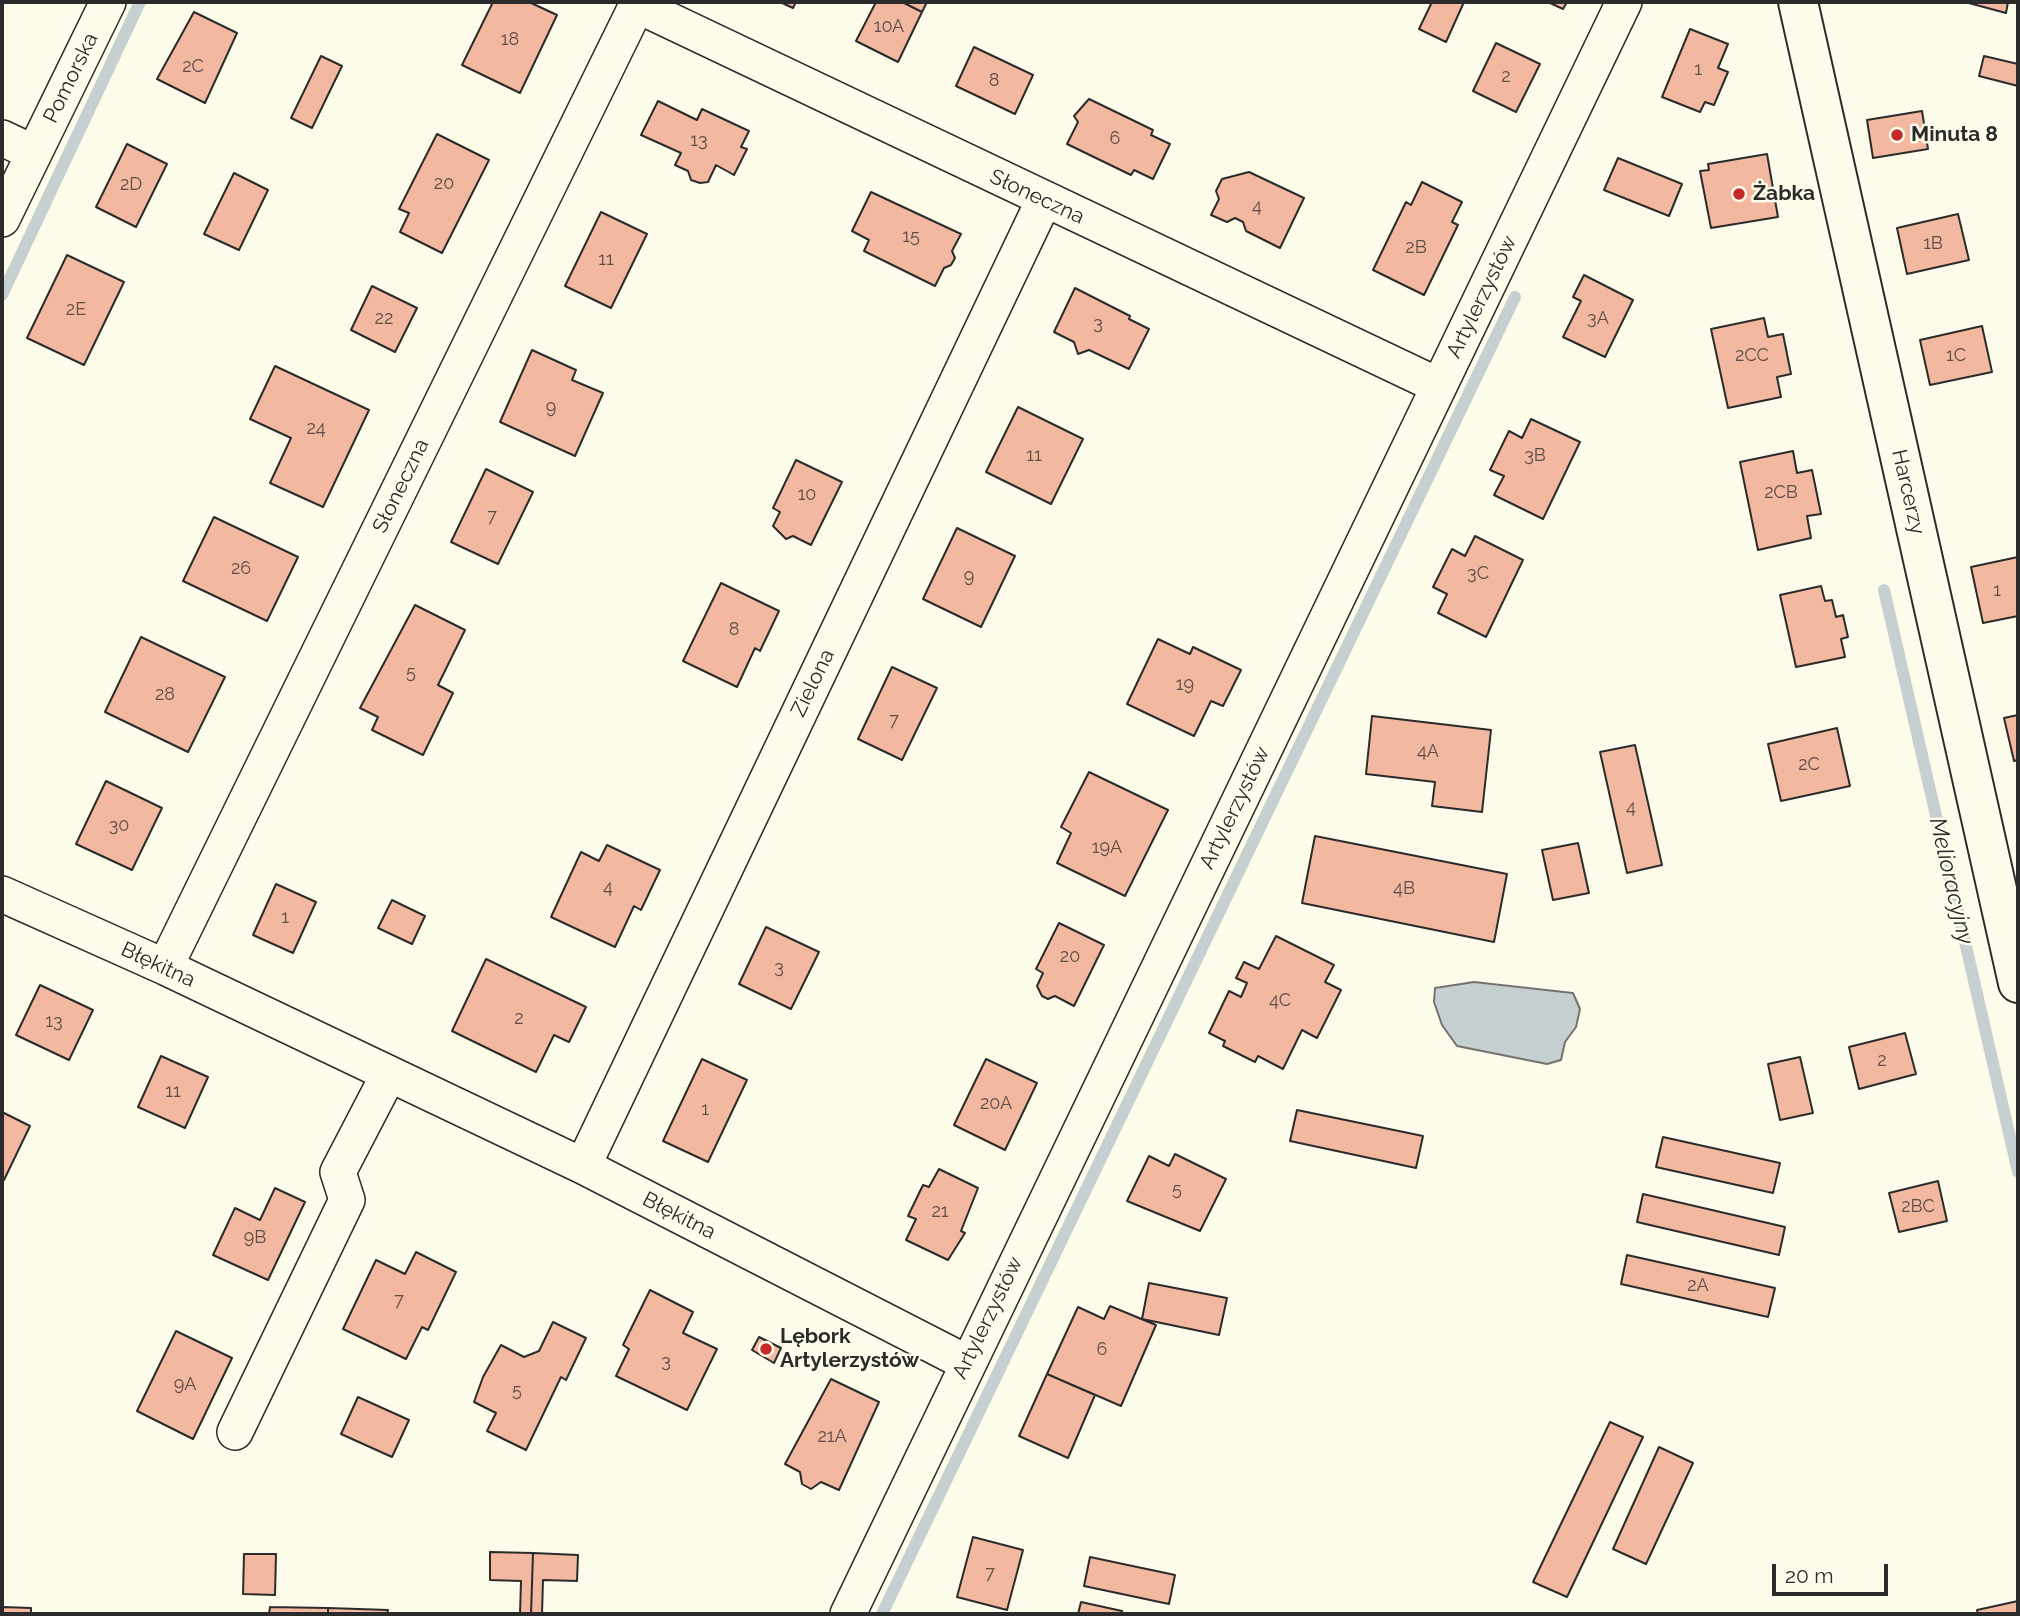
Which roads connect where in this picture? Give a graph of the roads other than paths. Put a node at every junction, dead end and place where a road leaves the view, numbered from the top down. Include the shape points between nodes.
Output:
1 (108, 2) edge
2 (1624, 2) edge
3 (1798, 2) edge
4 (638, 3) edge
5 (2, 138) edge
6 (34, 153) junction
7 (1044, 200) junction
8 (2, 219) edge
9 (1439, 386) junction
10 (3, 897) edge
11 (165, 967) junction
12 (2018, 983) edge
13 (389, 1074) junction
14 (583, 1166) junction
15 (967, 1363) junction
16 (235, 1433) dead end
17 (848, 1614) edge

1 - 6 street, Pomorska
2 - 9 street, Artylerzystów
3 - 12 street, Harcerzy
4 - 7 street, Słoneczna
4 - 11 street, Słoneczna
5 - 6 street
6 - 8 street, Pomorska
7 - 9 street, Słoneczna
7 - 14 street, Zielona
9 - 15 street, Artylerzystów
10 - 11 street, Błękitna
11 - 13 street, Błękitna
13 - 14 street, Błękitna
13 - 16 street via 338,1172 347,1200
14 - 15 street, Błękitna
15 - 17 street, Artylerzystów

